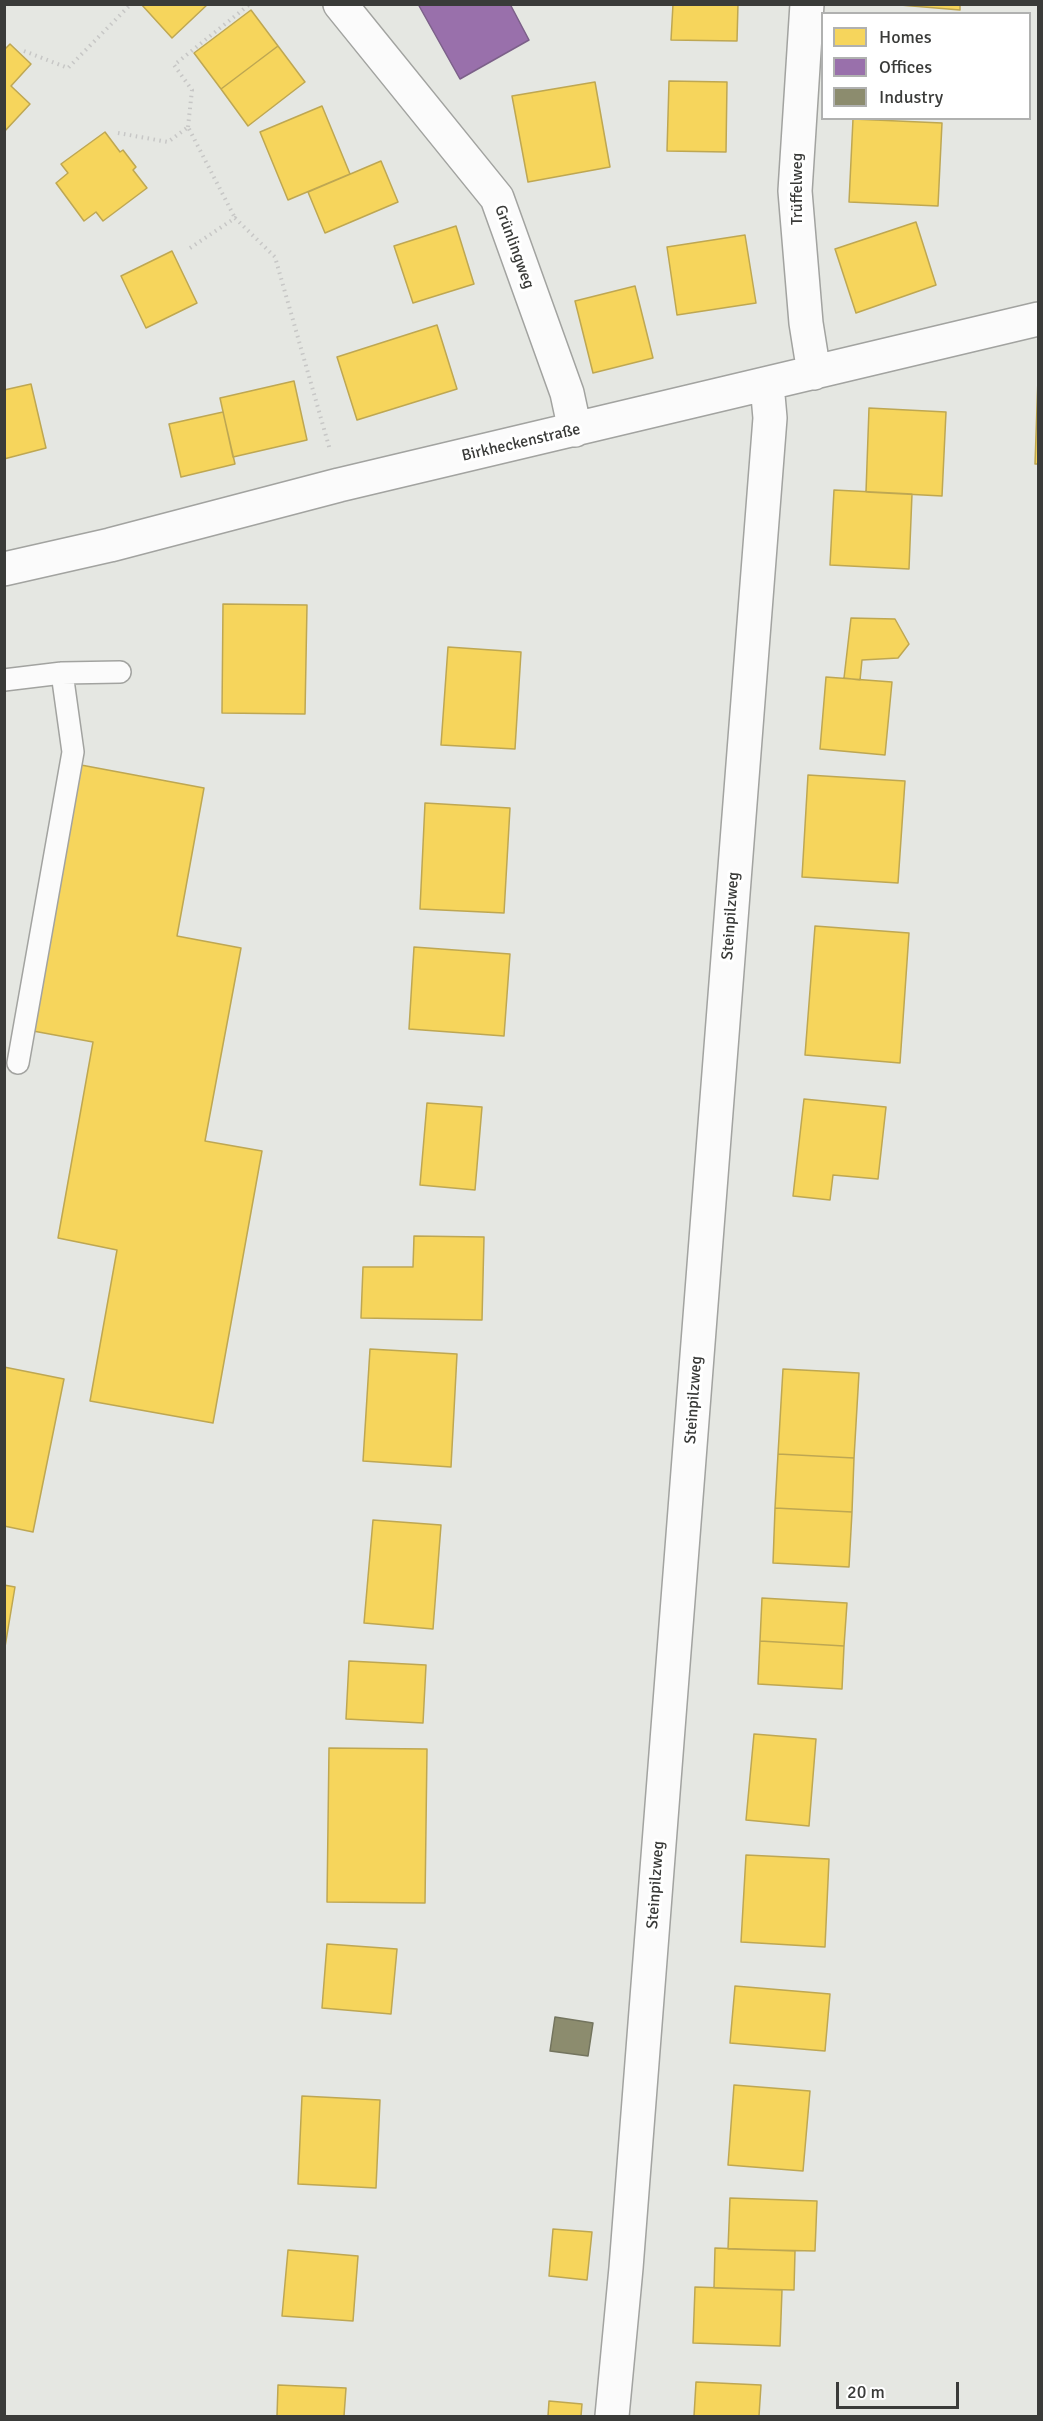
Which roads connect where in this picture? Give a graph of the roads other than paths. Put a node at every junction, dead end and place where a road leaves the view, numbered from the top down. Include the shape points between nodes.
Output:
1 (340, 4) edge
2 (807, 4) edge
3 (1038, 319) edge
4 (814, 373) junction
5 (767, 384) junction
6 (575, 430) junction
7 (4, 569) edge
8 (120, 672) dead end
9 (62, 673) junction
10 (4, 680) edge
11 (18, 1063) dead end
12 (612, 2416) edge

1 - 6 street, Grünlingweg via 496,198 567,393
2 - 4 street, Trüffelweg via 795,191
3 - 4 street, Birkheckenstraße
4 - 5 street, Birkheckenstraße
5 - 6 street, Birkheckenstraße
5 - 12 street, Steinpilzweg via 770,418
6 - 7 street, Birkheckenstraße
8 - 9 lane
9 - 10 lane
9 - 11 lane via 73,752

